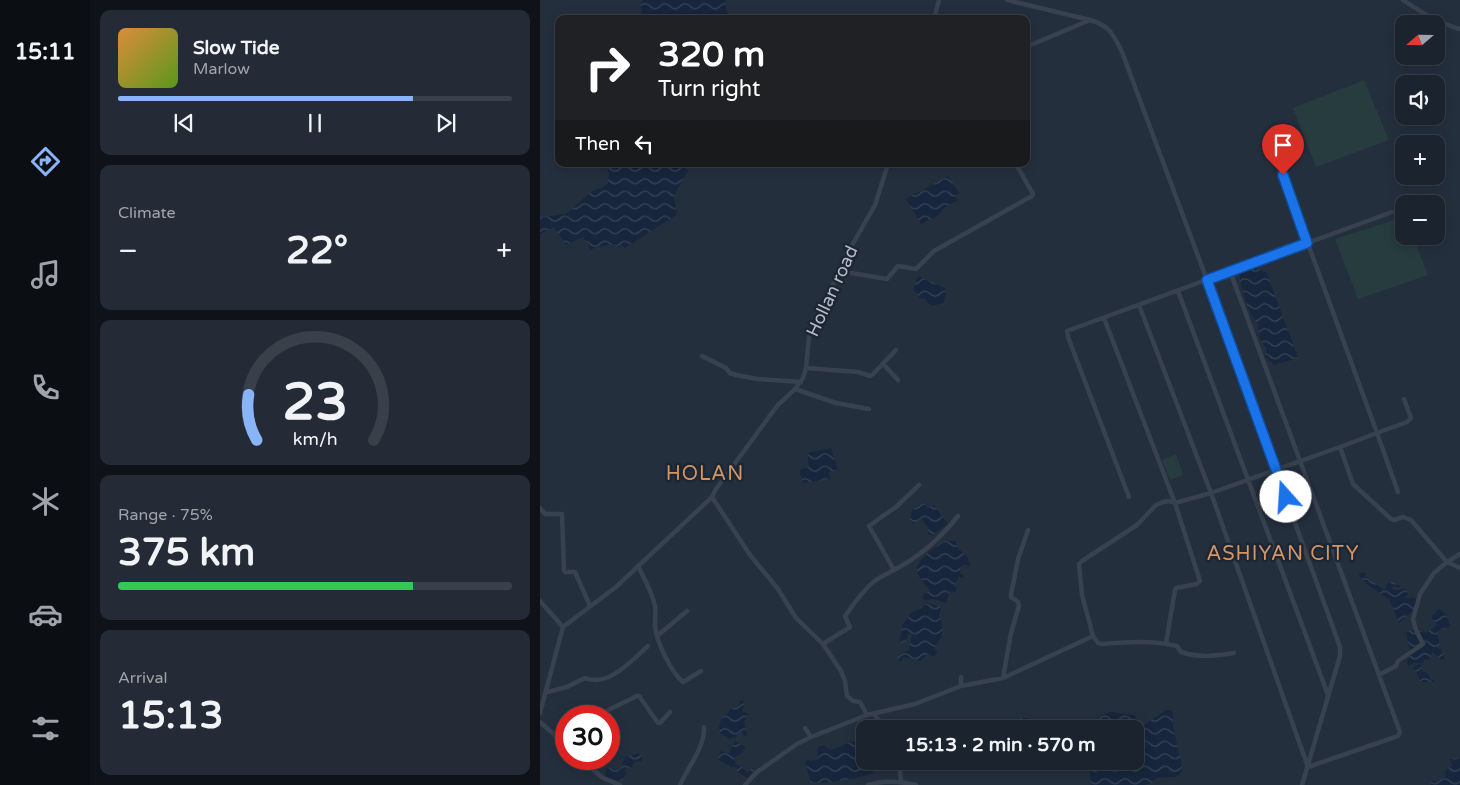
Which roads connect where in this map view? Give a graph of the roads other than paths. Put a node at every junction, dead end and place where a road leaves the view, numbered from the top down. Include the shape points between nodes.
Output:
1 (939, 0) edge
2 (1007, 0) edge
3 (1403, 0) edge
4 (935, 15) edge
5 (1090, 20) junction
6 (1460, 29) edge
7 (1030, 44) edge
8 (887, 167) edge
9 (1018, 167) edge
10 (1283, 175) dead end
11 (1392, 212) dead end
12 (1307, 243) junction
13 (839, 271) junction
14 (1230, 271) junction
15 (1207, 280) junction
16 (1178, 290) junction
17 (1139, 305) junction
18 (1104, 318) junction
19 (896, 350) dead end
20 (702, 356) dead end
21 (883, 364) junction
22 (806, 368) junction
23 (898, 380) dead end
24 (801, 382) junction
25 (795, 389) junction
26 (1404, 398) dead end
27 (869, 408) dead end
28 (1377, 433) junction
29 (1340, 447) junction
30 (1300, 460) junction
31 (1276, 469) junction
32 (1249, 479) junction
33 (919, 485) dead end
34 (1398, 492) dead end
35 (1211, 493) junction
36 (712, 497) junction
37 (1129, 497) dead end
38 (1175, 504) junction
39 (540, 508) edge
40 (958, 516) dead end
41 (1028, 530) dead end
42 (1460, 554) edge
43 (1447, 562) junction
44 (638, 566) junction
45 (1460, 568) edge
46 (894, 570) junction
47 (540, 601) edge
48 (590, 606) junction
49 (687, 611) dead end
50 (563, 627) junction
51 (657, 636) junction
52 (1093, 636) junction
53 (1166, 643) junction
54 (823, 644) junction
55 (648, 646) dead end
56 (1234, 653) dead end
57 (701, 670) dead end
58 (1379, 675) junction
59 (961, 677) dead end
60 (1003, 678) junction
61 (961, 686) junction
62 (547, 692) junction
63 (1328, 695) junction
64 (619, 705) edge
65 (670, 712) dead end
66 (540, 713) edge
67 (874, 714) junction
68 (867, 716) junction
69 (879, 720) edge
70 (540, 722) edge
71 (704, 727) dead end
72 (805, 728) dead end
73 (555, 734) edge
74 (811, 738) junction
75 (1308, 768) junction
76 (593, 770) edge
77 (900, 770) edge
78 (901, 782) junction
79 (620, 785) edge
80 (680, 785) edge
81 (745, 785) edge
82 (868, 785) edge
83 (916, 785) edge
84 (1302, 785) edge

1 - 4 street
2 - 5 street
3 - 6 street via 1442,24
5 - 7 street
5 - 15 street via 1110,30 1122,52
8 - 13 street, Hollan road via 875,205
9 - 13 street via 1032,196 934,251 916,269 898,266 887,279
10 - 12 street
11 - 12 street
12 - 14 street
12 - 28 street
13 - 22 street, Hollan road via 809,337
14 - 15 street
14 - 30 street
15 - 16 street
15 - 31 street
16 - 17 street
16 - 32 street
17 - 18 street
17 - 35 street
18 - 37 street via 1067,333
18 - 38 street
19 - 21 street
20 - 24 street via 736,375
21 - 22 street via 870,376
21 - 23 street
22 - 24 street, Hollan road
24 - 25 street, Hollan road
25 - 27 street via 836,403
25 - 36 street, Hollan road via 777,406
26 - 28 street via 1411,418 1408,422
28 - 29 street
28 - 34 street
29 - 30 street
29 - 43 street via 1353,484 1392,519 1403,517 1411,520
30 - 31 street
30 - 58 street
31 - 32 street
31 - 63 street via 1340,647
32 - 35 street
32 - 63 street
33 - 46 street via 869,526
35 - 38 street
35 - 75 street
36 - 44 street, Hollan road
36 - 54 street via 796,618
38 - 52 street via 1162,502 1137,525 1079,564 1082,594
38 - 53 street via 1200,582 1176,588
39 - 48 street via 545,514 562,514 564,570 575,572
40 - 46 street via 943,535
41 - 60 street via 1011,595 1019,606
42 - 43 street
43 - 45 street
43 - 58 street via 1434,573 1420,594 1414,612 1416,630 1423,644
44 - 48 street, Hollan road
44 - 51 street via 656,607
46 - 54 street via 868,586 845,616 850,627
47 - 50 street
48 - 50 street, Hollan road
49 - 51 street
50 - 62 street
51 - 57 street via 680,680 683,682
52 - 53 street via 1103,644
52 - 60 street
53 - 56 street via 1191,655 1205,657
54 - 68 street via 841,671 847,696 860,702
55 - 62 street via 607,679 592,681 586,678
58 - 75 street via 1399,735
59 - 61 street
60 - 61 street
61 - 67 street via 915,704
62 - 66 street
63 - 75 street
64 - 65 street via 639,696 660,723
67 - 68 street
67 - 69 street
68 - 74 street
70 - 73 street
71 - 80 street via 701,744
72 - 74 street
74 - 81 street via 757,772
75 - 84 street
76 - 79 street
77 - 78 street
78 - 82 street
78 - 83 street

